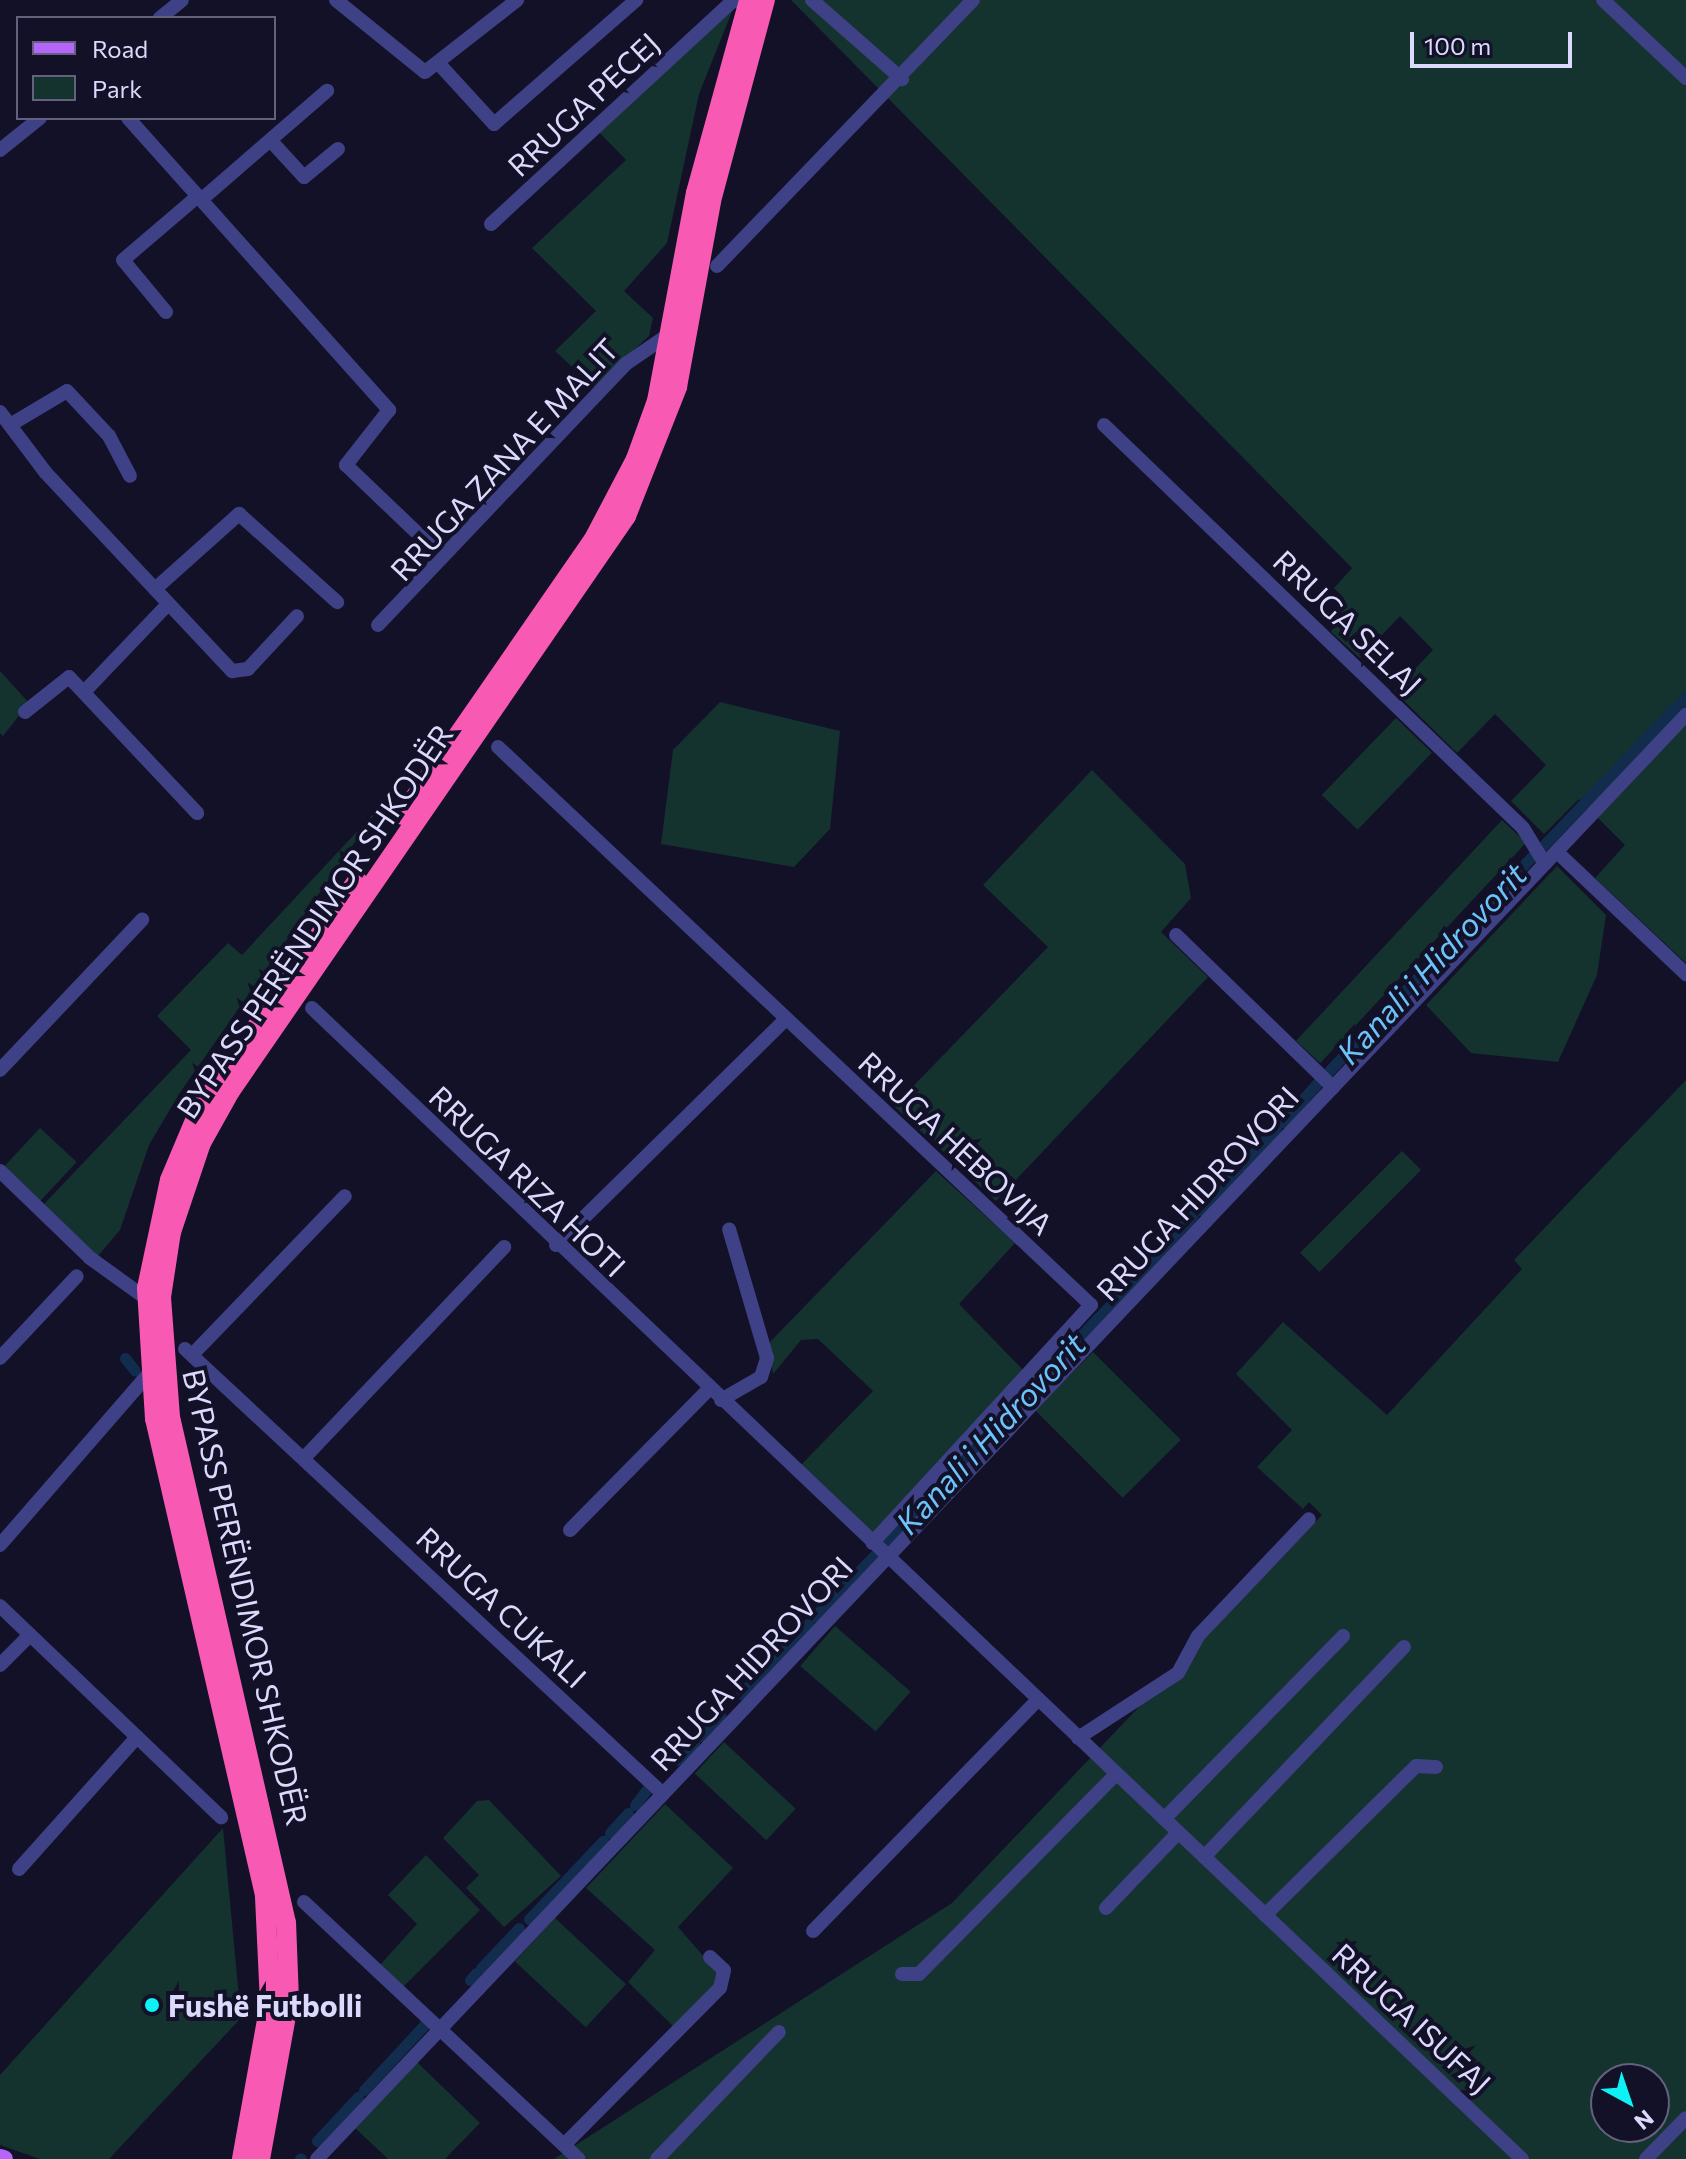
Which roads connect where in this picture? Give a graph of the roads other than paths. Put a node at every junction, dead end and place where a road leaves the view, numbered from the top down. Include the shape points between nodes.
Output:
1 (182, 0) edge
2 (336, 0) edge
3 (517, 0) edge
4 (636, 0) edge
5 (812, 0) edge
6 (973, 0) edge
7 (1603, 0) edge
8 (755, 1) edge
9 (162, 16) edge
10 (440, 65) junction
11 (1686, 78) edge
12 (902, 79) junction
13 (327, 91) dead end
14 (37, 120) edge
15 (130, 120) edge
16 (271, 141) junction
17 (2, 147) edge
18 (338, 149) dead end
19 (200, 198) junction
20 (491, 224) dead end
21 (717, 266) dead end
22 (166, 312) dead end
23 (671, 333) junction
24 (0, 412) edge
25 (10, 425) junction
26 (1104, 425) dead end
27 (130, 476) dead end
28 (434, 549) dead end
29 (155, 589) junction
30 (337, 602) dead end
31 (167, 605) junction
32 (297, 616) dead end
33 (378, 625) dead end
34 (84, 692) junction
35 (25, 712) dead end
36 (1686, 715) edge
37 (498, 747) dead end
38 (197, 813) dead end
39 (1557, 852) junction
40 (1545, 864) junction
41 (142, 920) dead end
42 (1176, 935) dead end
43 (1686, 974) edge
44 (312, 1008) dead end
45 (786, 1019) junction
46 (0, 1070) edge
47 (1333, 1087) junction
48 (0, 1171) edge
49 (345, 1196) dead end
50 (729, 1229) dead end
51 (556, 1245) junction
52 (504, 1247) dead end
53 (77, 1276) dead end
54 (147, 1299) junction
55 (0, 1358) edge
56 (148, 1375) junction
57 (709, 1389) junction
58 (721, 1400) junction
59 (304, 1458) junction
60 (1309, 1519) dead end
61 (570, 1530) dead end
62 (872, 1543) junction
63 (0, 1545) edge
64 (888, 1557) junction
65 (0, 1606) edge
66 (30, 1635) junction
67 (1343, 1636) dead end
68 (1404, 1647) dead end
69 (0, 1665) edge
70 (1038, 1700) junction
71 (137, 1737) junction
72 (1078, 1738) junction
73 (1436, 1767) dead end
74 (1116, 1774) junction
75 (663, 1794) junction
76 (221, 1817) dead end
77 (1164, 1819) junction
78 (1178, 1833) junction
79 (1204, 1857) junction
80 (19, 1869) dead end
81 (304, 1902) dead end
82 (1106, 1908) dead end
83 (1265, 1915) junction
84 (813, 1931) dead end
85 (710, 1957) dead end
86 (902, 1974) dead end
87 (441, 2028) junction
88 (779, 2032) dead end
89 (1686, 2118) edge
90 (564, 2145) junction
91 (242, 2159) edge
92 (260, 2159) edge
93 (317, 2159) edge
94 (579, 2159) edge
95 (657, 2159) edge
96 (1522, 2159) edge
97 (1646, 2159) edge

1 - 9 street
2 - 10 street via 383,32 417,70
3 - 10 street
4 - 10 street via 494,124
5 - 12 street
6 - 12 street
7 - 11 street
8 - 20 street, RRUGA PECEJ via 733,1
8 - 23 highway, BYPASS PERËNDIMOR SHKODËR via 696,193
8 - 92 highway, BYPASS PERËNDIMOR SHKODËR via 677,387 626,516 230,1091 201,1143 171,1232 161,1331 170,1417 286,1923 287,2015
12 - 21 street
13 - 16 street
14 - 17 street
15 - 19 street
16 - 18 street via 304,177
16 - 19 street
19 - 22 street via 123,260
19 - 28 street via 389,410 346,465
23 - 33 street, RRUGA ZANA E MALIT via 627,363
23 - 54 highway, BYPASS PERËNDIMOR SHKODËR via 636,459 593,541 199,1111 170,1180
24 - 25 street
25 - 27 street via 67,391 109,436
25 - 29 street
26 - 40 street, RRUGA SELAJ via 1523,828
29 - 30 street via 239,514
29 - 31 street
31 - 32 street via 241,674
31 - 34 street
34 - 35 street via 63,679
34 - 38 street
36 - 39 street, RRUGA HIDROVORI
37 - 45 street, RRUGA HEBOVIJA
39 - 40 street, RRUGA HIDROVORI
39 - 43 street
40 - 47 street, RRUGA HIDROVORI
41 - 46 street
42 - 47 street
44 - 51 street, RRUGA RIZA HOTI
45 - 51 street
45 - 62 street, RRUGA HEBOVIJA via 1091,1305
47 - 64 street, RRUGA HIDROVORI
48 - 54 street via 90,1258
49 - 59 street, RRUGA CUKALI via 189,1352
50 - 58 street via 767,1358 761,1377
51 - 57 street, RRUGA RIZA HOTI
52 - 59 street
53 - 55 street
54 - 56 highway, BYPASS PERËNDIMOR SHKODËR
56 - 63 street
56 - 91 highway, BYPASS PERËNDIMOR SHKODËR via 262,1875 270,2003
57 - 58 street, RRUGA RIZA HOTI
57 - 61 street
58 - 62 street, RRUGA RIZA HOTI
59 - 75 street, RRUGA CUKALI
60 - 72 street via 1198,1636 1178,1673
62 - 64 street, RRUGA RIZA HOTI
64 - 70 street, RRUGA ISUFAJ
64 - 75 street, RRUGA HIDROVORI
65 - 66 street
66 - 69 street
66 - 71 street
67 - 77 street
68 - 79 street
70 - 72 street, RRUGA ISUFAJ
70 - 84 street
71 - 76 street
71 - 80 street
72 - 74 street, RRUGA ISUFAJ
73 - 83 street via 1416,1766
74 - 77 street, RRUGA ISUFAJ
74 - 86 street via 919,1974
75 - 87 street, RRUGA HIDROVORI
77 - 78 street, RRUGA ISUFAJ
78 - 79 street, RRUGA ISUFAJ
78 - 82 street
79 - 83 street, RRUGA ISUFAJ
81 - 87 street
83 - 96 street, RRUGA ISUFAJ
85 - 90 street via 724,1970 720,1988
87 - 90 street
87 - 93 street, RRUGA HIDROVORI
88 - 95 street
89 - 97 street
90 - 94 street

